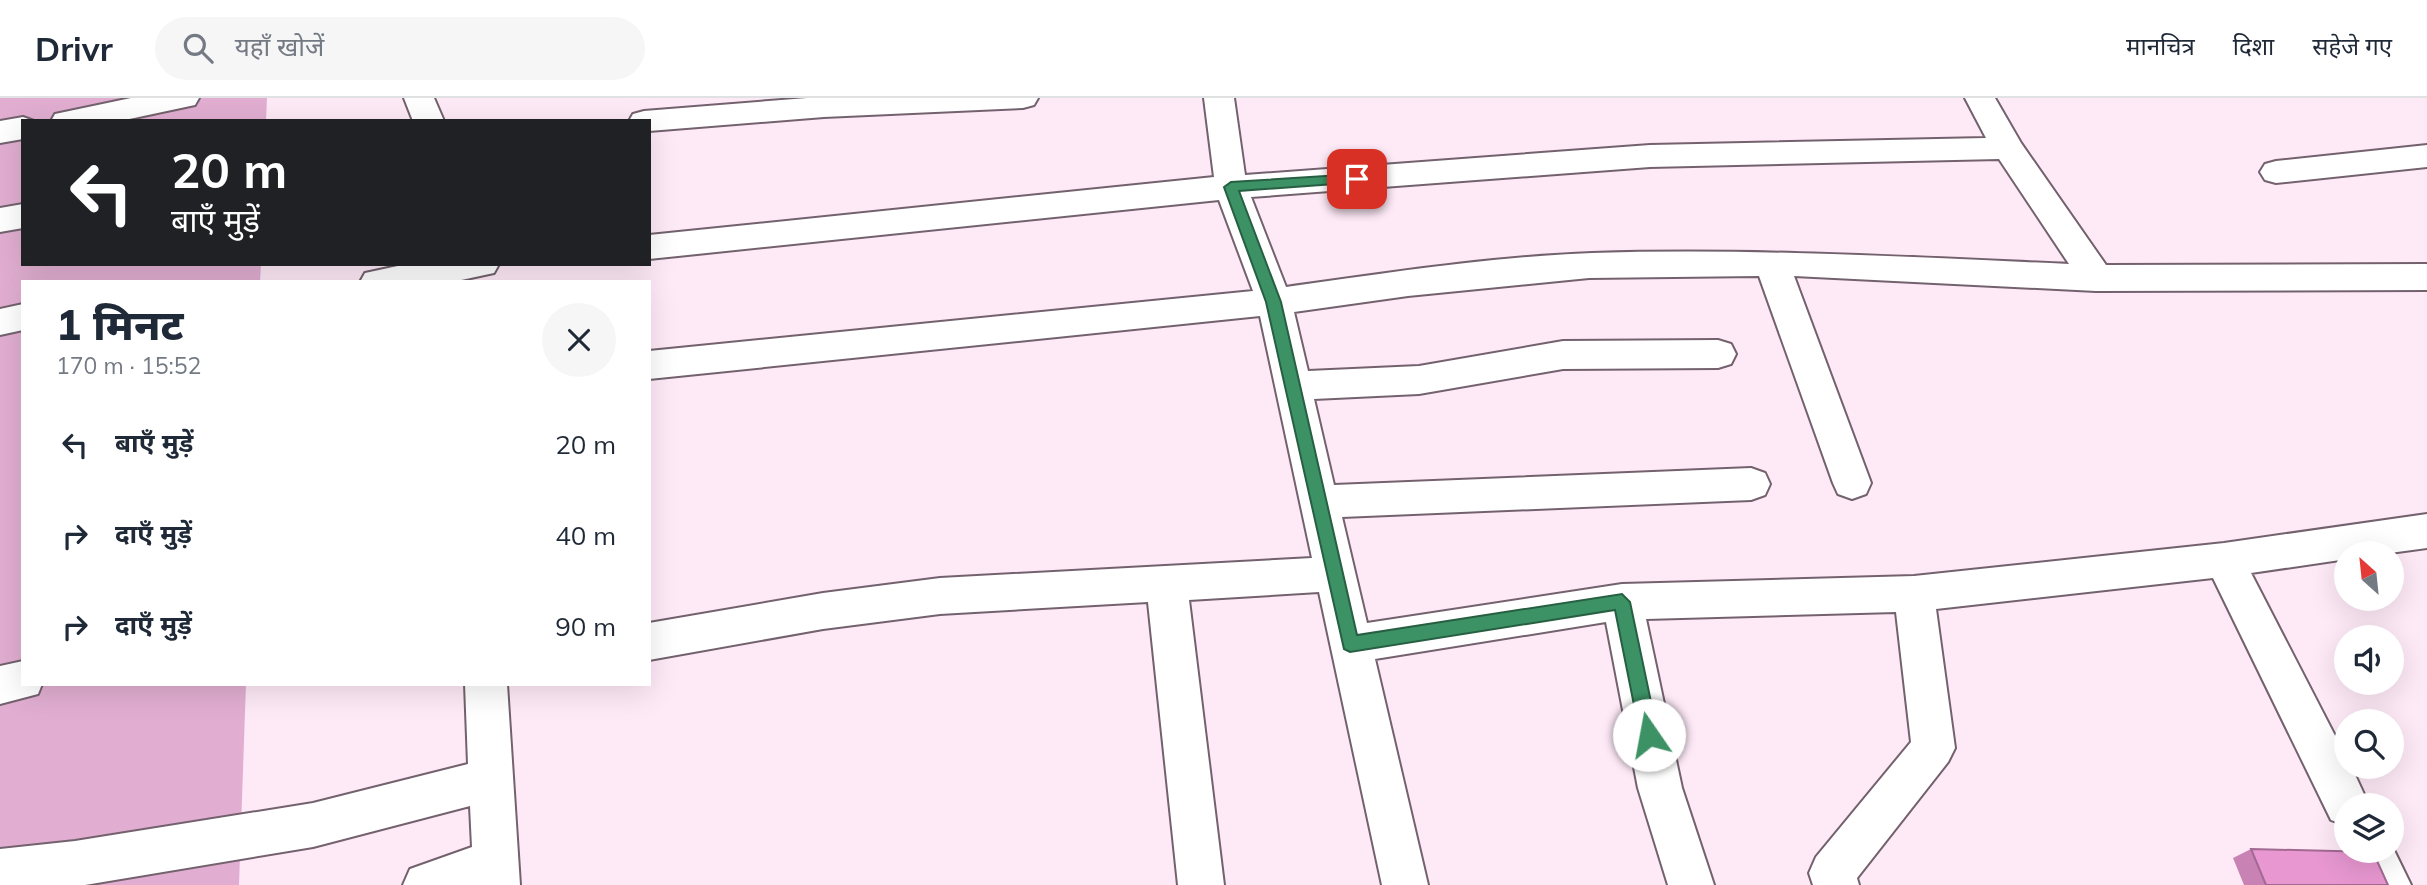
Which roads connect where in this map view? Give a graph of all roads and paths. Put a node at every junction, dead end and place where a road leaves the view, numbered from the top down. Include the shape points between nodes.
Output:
1 (184, 98) edge
2 (419, 98) edge
3 (1023, 98) edge
4 (1219, 98) edge
5 (1980, 98) edge
6 (76, 119) edge
7 (428, 119) edge
8 (651, 120) edge
9 (21, 128) edge
10 (0, 132) edge
11 (2008, 148) junction
12 (2427, 156) edge
13 (2276, 172) dead end
14 (1231, 187) junction
15 (21, 216) edge
16 (0, 220) edge
17 (651, 247) edge
18 (1772, 263) junction
19 (467, 269) edge
20 (2427, 277) edge
21 (2096, 278) junction
22 (391, 280) edge
23 (1274, 302) junction
24 (21, 317) edge
25 (0, 322) edge
26 (1718, 354) dead end
27 (651, 365) edge
28 (1293, 386) junction
29 (1852, 483) dead end
30 (1751, 484) dead end
31 (1320, 502) junction
32 (2427, 531) edge
33 (2224, 560) junction
34 (1337, 574) junction
35 (1167, 586) junction
36 (1914, 594) junction
37 (1622, 602) junction
38 (651, 642) edge
39 (1350, 644) junction
40 (21, 680) edge
41 (0, 685) edge
42 (486, 686) edge
43 (492, 779) junction
44 (2341, 793) edge
45 (2377, 863) edge
46 (0, 872) edge
47 (497, 873) edge
48 (426, 885) edge
49 (1201, 885) edge
50 (1405, 885) edge
51 (1691, 885) edge
52 (1836, 885) edge
53 (2388, 885) edge

1 - 6 street
2 - 7 street
3 - 8 street
4 - 14 street
5 - 11 street
9 - 10 street
11 - 14 street via 1650,156
11 - 21 street
12 - 13 street
14 - 17 street
14 - 23 street
15 - 16 street
18 - 21 street
18 - 23 street via 1589,266 1408,283
18 - 29 street
19 - 22 street
20 - 21 street
23 - 27 street
23 - 28 street
24 - 25 street
26 - 28 street via 1563,355 1419,380
28 - 31 street
30 - 31 street
31 - 34 street
32 - 33 street
33 - 36 street
33 - 44 street
34 - 35 street
34 - 39 street
35 - 38 street via 940,596
35 - 49 street
36 - 37 street
36 - 52 street via 1933,748 1832,873
37 - 39 street
37 - 51 street via 1660,788
39 - 50 street
40 - 41 street
42 - 43 street
43 - 46 street via 313,824
43 - 47 street
45 - 53 street
47 - 48 street

